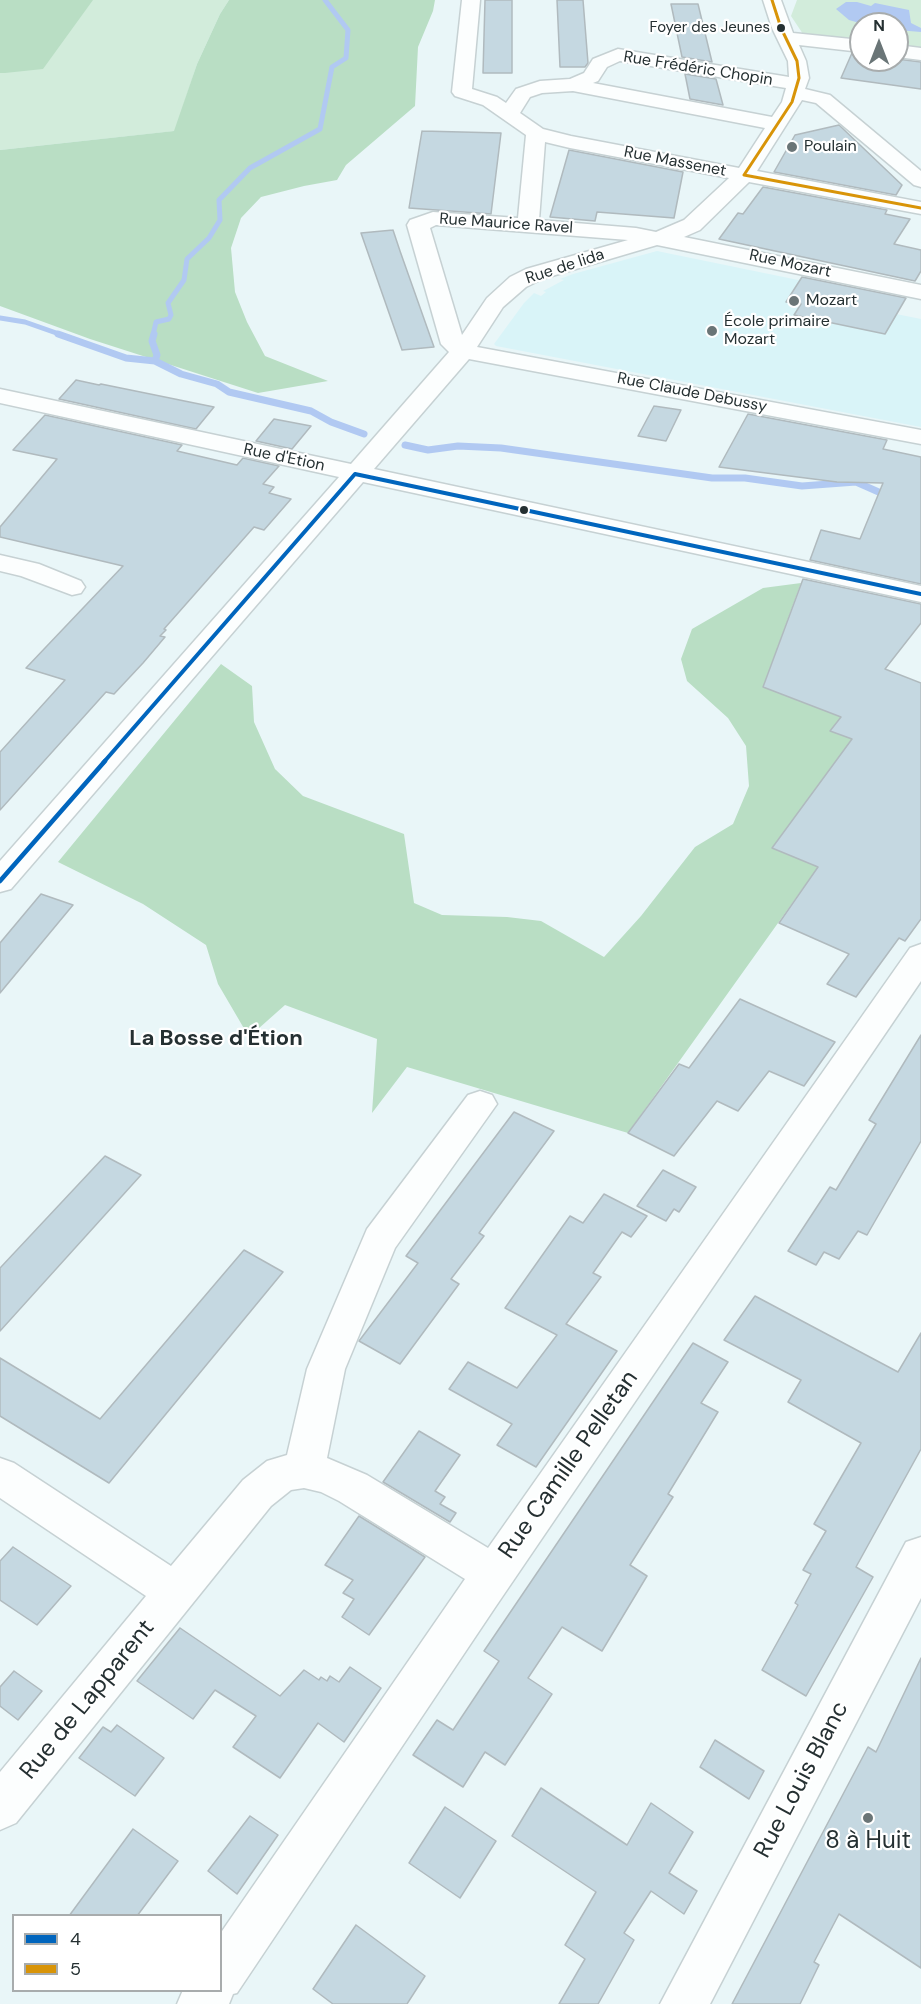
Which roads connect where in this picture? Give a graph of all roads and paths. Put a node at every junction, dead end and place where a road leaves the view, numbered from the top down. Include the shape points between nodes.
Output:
1 (471, 0) edge
2 (772, 0) edge
3 (786, 38) junction
4 (849, 45) edge
5 (573, 85) junction
6 (796, 88) junction
7 (508, 114) junction
8 (776, 124) junction
9 (536, 133) junction
10 (744, 175) junction
11 (921, 181) edge
12 (921, 208) edge
13 (528, 225) junction
14 (658, 237) junction
15 (921, 292) edge
16 (463, 351) junction
17 (0, 396) edge
18 (921, 437) edge
19 (354, 474) junction
20 (0, 563) edge
21 (72, 587) dead end
22 (921, 594) edge
23 (0, 881) edge
24 (921, 956) edge
25 (480, 1104) dead end
26 (304, 1470) junction
27 (0, 1476) edge
28 (921, 1556) edge
29 (494, 1574) junction
30 (175, 1592) junction
31 (0, 1807) edge
32 (222, 1973) edge
33 (684, 2004) edge

1 - 7 street, Rue Massenet via 462,92 490,101
2 - 3 street
3 - 4 street
3 - 6 street via 799,69
5 - 6 street, Rue Frédéric Chopin via 591,77 600,63 618,55
5 - 7 street, Rue Frédéric Chopin via 540,87 523,93
5 - 8 street, Rue Frédéric Chopin
6 - 8 street, Rue de Iida via 792,102
6 - 11 street, Rue Frédéric Chopin via 823,99
7 - 9 street, Rue Massenet
8 - 10 street, Rue de Iida
9 - 10 street, Rue Massenet
9 - 13 street
10 - 12 street, Rue Massenet
10 - 14 street, Rue de Iida via 692,225
13 - 14 street, Rue Maurice Ravel
13 - 16 street, Rue Maurice Ravel via 433,218 418,225 453,344
14 - 15 street, Rue Mozart
14 - 16 street, Rue de Iida via 557,266 518,282 495,303
16 - 18 street, Rue Claude Debussy
16 - 19 street, Rue de Iida
17 - 19 street, Rue d'Etion
19 - 22 street, Rue d'Etion
19 - 23 street, Rue de Iida
20 - 21 street
24 - 29 street, Rue Camille Pelletan
25 - 26 street via 380,1240 326,1369
26 - 29 street via 353,1488
26 - 30 street, Rue de Lapparent via 281,1474 257,1493
27 - 30 street
28 - 33 street, Rue Louis Blanc
29 - 32 street, Rue Camille Pelletan
30 - 31 street, Rue de Lapparent

